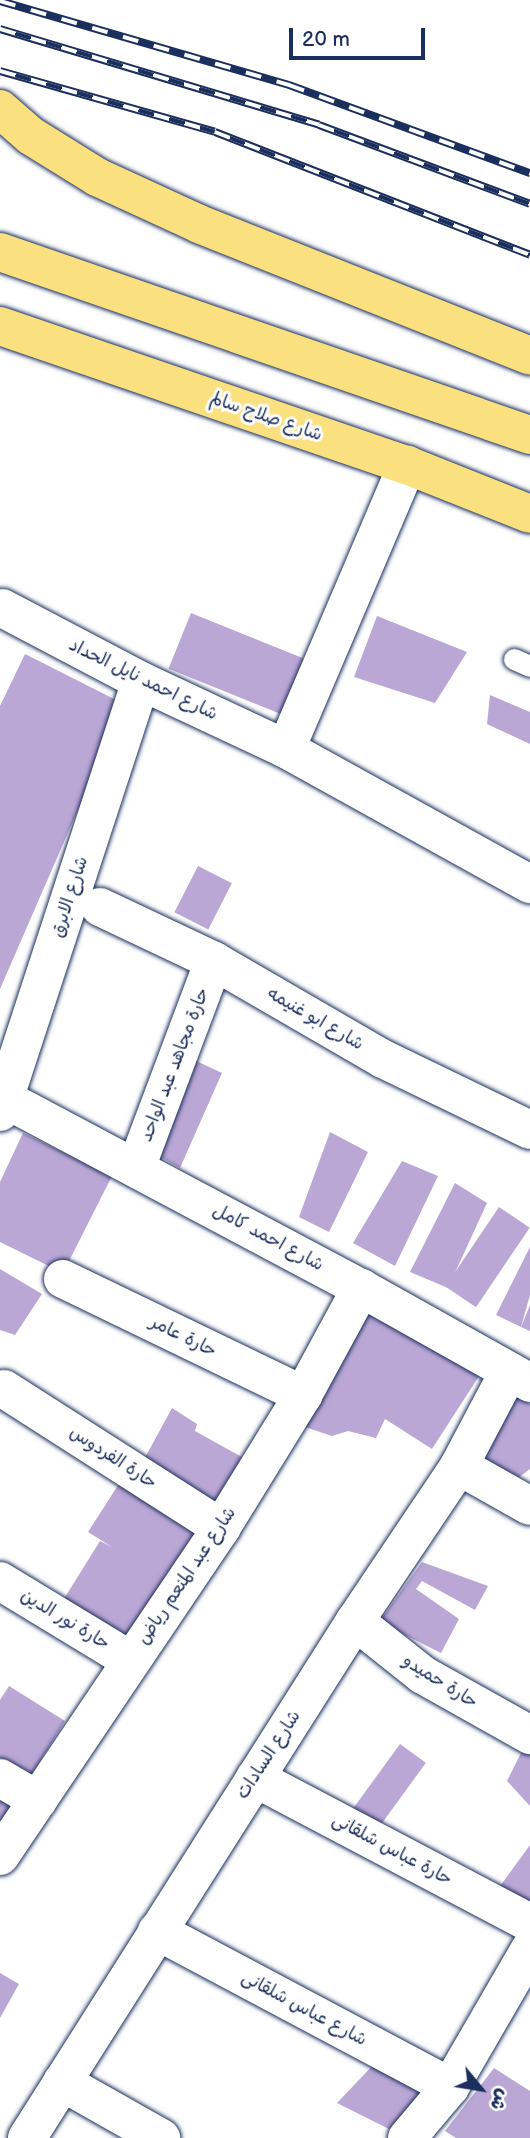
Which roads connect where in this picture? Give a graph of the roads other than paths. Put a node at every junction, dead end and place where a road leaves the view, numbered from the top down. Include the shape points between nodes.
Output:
1 (0, 109) edge
2 (0, 251) edge
3 (0, 326) edge
4 (530, 356) edge
5 (530, 435) edge
6 (407, 465) junction
7 (530, 514) edge
8 (2, 608) dead end
9 (141, 681) junction
10 (286, 749) junction
11 (530, 884) edge
12 (100, 907) dead end
13 (214, 961) junction
14 (2, 1105) edge
15 (530, 1130) edge
16 (136, 1168) junction
17 (63, 1279) dead end
18 (361, 1287) junction
19 (519, 1377) edge
20 (4, 1389) dead end
21 (303, 1395) junction
22 (459, 1466) junction
23 (530, 1506) edge
24 (221, 1528) junction
25 (0, 1581) edge
26 (355, 1621) junction
27 (131, 1660) junction
28 (530, 1735) edge
29 (0, 1778) edge
30 (255, 1778) junction
31 (38, 1800) junction
32 (0, 1856) edge
33 (530, 1923) edge
34 (158, 1931) junction
35 (526, 1964) edge
36 (62, 2082) junction
37 (450, 2087) junction
38 (415, 2135) edge
39 (27, 2138) edge
40 (161, 2138) edge

1 - 4 highway via 32,136 97,177 199,224
2 - 5 highway
3 - 6 highway, شارع صلاح سالم
6 - 7 highway, شارع صلاح سالم
6 - 10 street
8 - 9 street, شارع احمد نايل الحداد
9 - 10 street, شارع احمد نايل الحداد
9 - 14 street, شارع الابرق
10 - 11 street, شارع احمد نايل الحداد
12 - 13 street, شارع ابو غنيمه
13 - 15 street, شارع ابو غنيمه via 383,1059
13 - 16 street, حارة مجاهد عبد الواحد
14 - 16 street, شارع احمد كامل
16 - 18 street, شارع احمد كامل
17 - 21 street, حارة عامر
18 - 19 street, شارع احمد كامل
18 - 21 street, شارع عبد المنعم رياض
19 - 22 street, شارع السادات
20 - 24 street, حارة الفردوس
21 - 24 street, شارع عبد المنعم رياض
22 - 23 street
22 - 26 street, شارع السادات
24 - 27 street, شارع عبد المنعم رياض
25 - 27 street, حارة نور الدين
26 - 28 street, حارة حميدو via 423,1675
26 - 30 street, شارع السادات
27 - 31 street, شارع عبد المنعم رياض
29 - 31 street
30 - 33 street, حارة عباس شلقانى
30 - 34 street, شارع السادات
31 - 32 street, شارع عبد المنعم رياض
34 - 36 street, شارع السادات
34 - 37 street, شارع عباس شلقانى
35 - 37 street
36 - 39 street, شارع السادات
36 - 40 street
37 - 38 street

